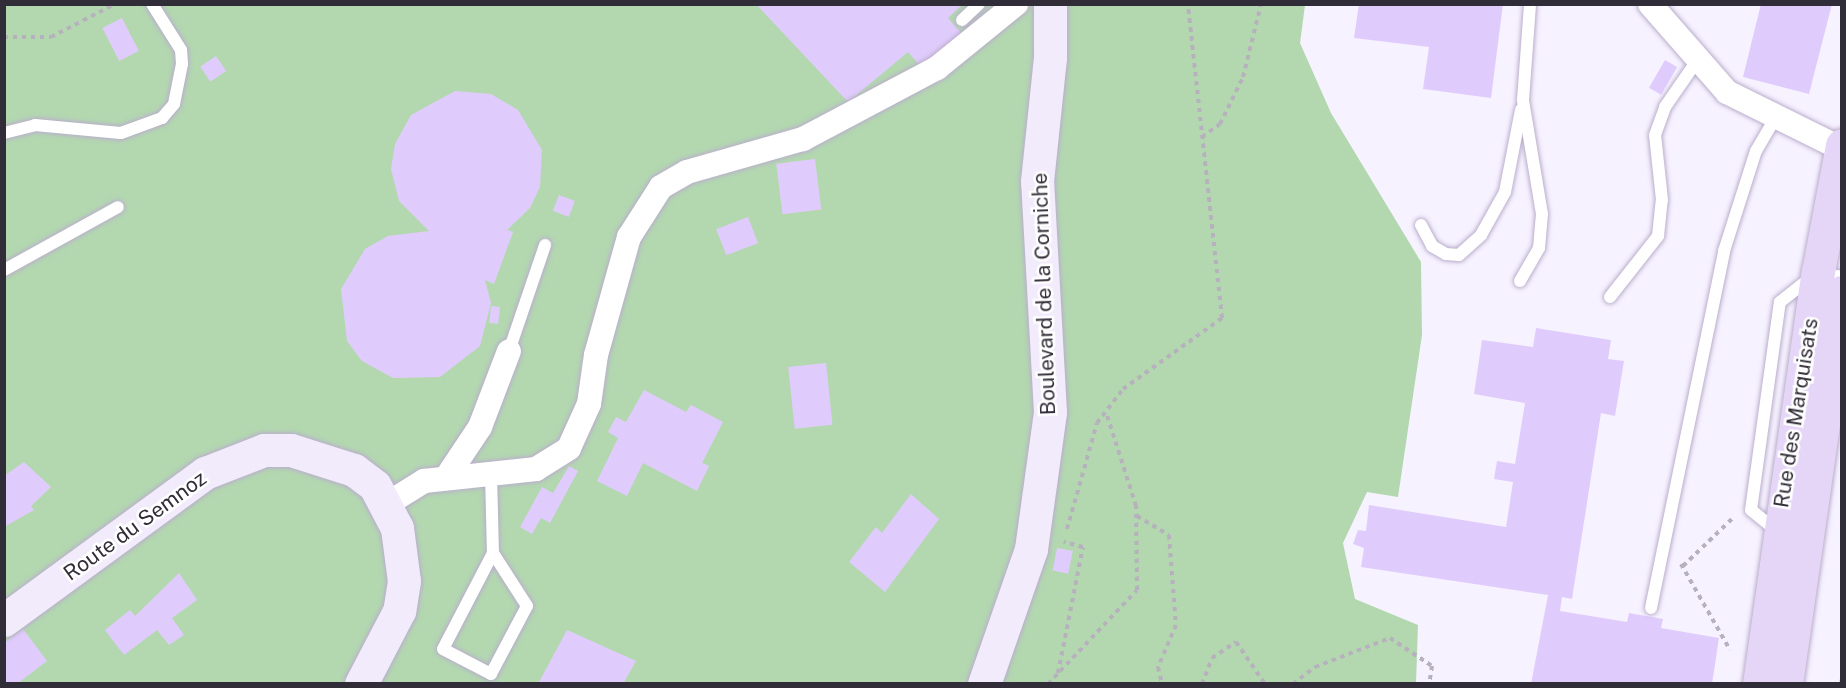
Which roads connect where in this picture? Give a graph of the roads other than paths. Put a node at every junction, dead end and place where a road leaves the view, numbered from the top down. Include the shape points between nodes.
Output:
1 (152, 4) edge
2 (979, 4) edge
3 (1016, 4) edge
4 (1050, 4) edge
5 (1530, 4) edge
6 (1650, 4) edge
7 (962, 20) dead end
8 (1696, 62) junction
9 (1523, 100) junction
10 (1777, 115) junction
11 (4, 133) edge
12 (1841, 147) edge
13 (118, 207) dead end
14 (1420, 225) dead end
15 (545, 244) dead end
16 (4, 270) edge
17 (1834, 280) edge
18 (1520, 282) dead end
19 (1610, 297) dead end
20 (509, 351) joint
21 (491, 473) junction
22 (448, 475) junction
23 (387, 504) junction
24 (1792, 534) junction
25 (493, 554) junction
26 (1651, 608) dead end
27 (4, 620) edge
28 (361, 684) edge
29 (984, 684) edge
30 (1759, 684) edge
31 (1786, 684) edge

1 - 11 lane via 181,50 174,104 162,118 121,133 35,125
2 - 7 lane
3 - 21 street via 937,68 803,139 687,172 661,187 629,237 581,428 569,448 536,469
4 - 29 main road, Boulevard de la Corniche via 1050,58 1037,192 1050,412 1031,549
5 - 9 lane
6 - 8 street
8 - 10 street via 1727,92
8 - 19 lane via 1665,107 1655,135 1662,200 1658,236
9 - 14 lane via 1505,192 1481,235 1459,255 1446,254 1432,246
9 - 18 lane via 1542,214 1539,248
10 - 12 street
10 - 26 lane via 1756,151 1724,251
12 - 17 main road, Rue des Marquisats
13 - 16 lane
15 - 20 lane
17 - 24 main road, Rue des Marquisats
20 - 22 street via 480,427
21 - 22 street
21 - 25 lane
22 - 23 street via 424,481
23 - 27 main road, Route du Semnoz via 354,470 312,455 264,450 234,458 175,493
23 - 28 main road, Route du Semnoz via 398,528 404,581 390,636
24 - 30 main road, Rue des Marquisats
24 - 31 main road, Rue des Marquisats
25 - 25 lane via 443,649 491,674 527,606

